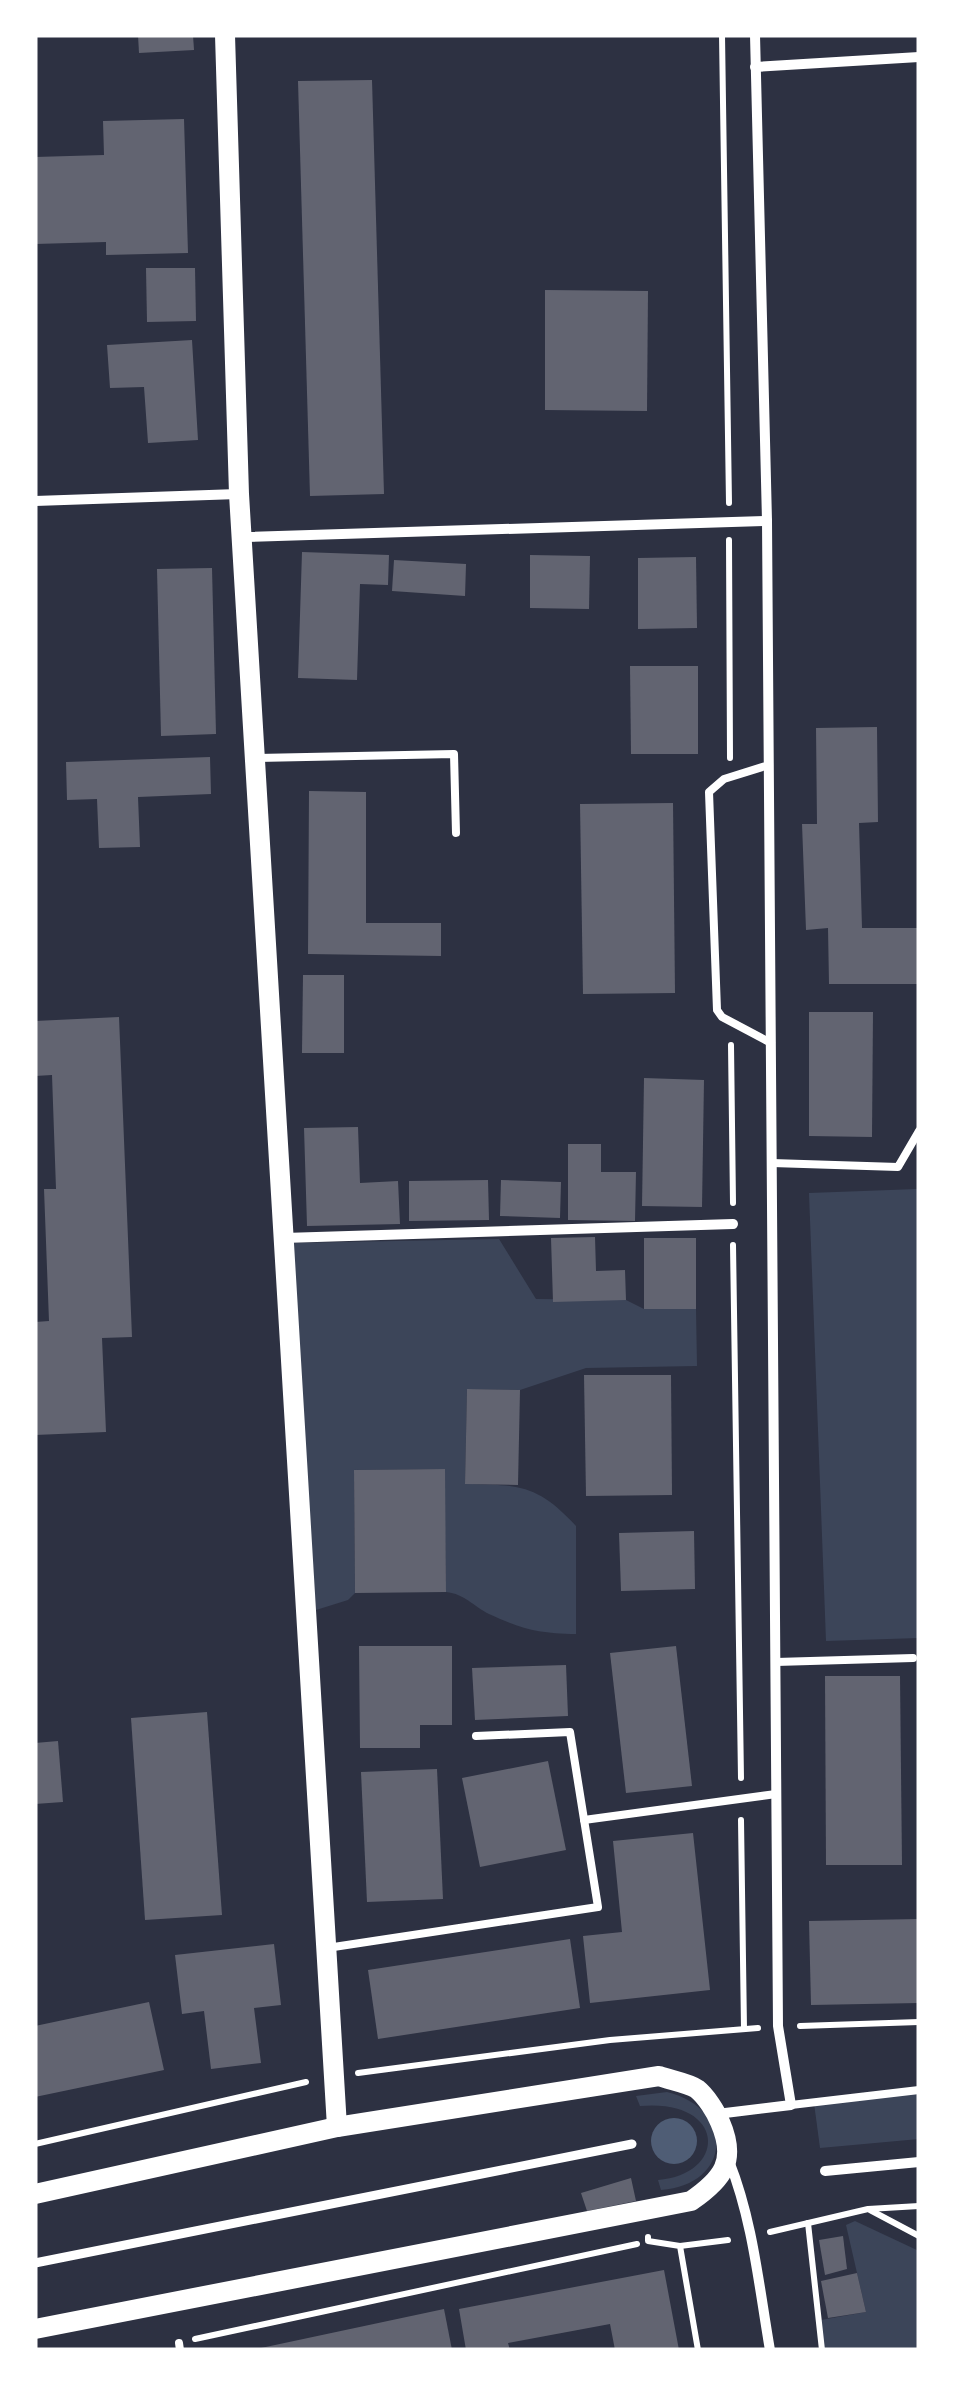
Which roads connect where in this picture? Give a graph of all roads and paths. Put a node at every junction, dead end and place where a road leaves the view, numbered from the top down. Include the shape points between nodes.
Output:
1 (226, 35) edge
2 (755, 35) edge
3 (919, 57) edge
4 (755, 66) junction
5 (240, 494) junction
6 (35, 501) edge
7 (767, 521) junction
8 (244, 537) junction
9 (256, 758) junction
10 (769, 765) junction
11 (456, 832) dead end
12 (771, 1044) junction
13 (919, 1131) edge
14 (772, 1163) junction
15 (733, 1224) dead end
16 (284, 1238) junction
17 (913, 1658) dead end
18 (776, 1662) junction
19 (476, 1736) dead end
20 (776, 1794) junction
21 (584, 1820) junction
22 (324, 1948) junction
23 (919, 2022) edge
24 (778, 2026) junction
25 (332, 2076) junction
26 (919, 2090) edge
27 (792, 2105) junction
28 (717, 2114) junction
29 (337, 2127) junction
30 (35, 2144) edge
31 (632, 2144) dead end
32 (728, 2159) junction
33 (919, 2162) edge
34 (825, 2171) dead end
35 (35, 2194) edge
36 (919, 2206) edge
37 (868, 2210) junction
38 (808, 2223) junction
39 (752, 2236) junction
40 (919, 2236) edge
41 (648, 2241) dead end
42 (680, 2246) dead end
43 (35, 2263) edge
44 (35, 2328) edge
45 (180, 2346) edge
46 (770, 2350) edge
47 (822, 2350) edge

1 - 5 main road
2 - 4 street
3 - 4 street
4 - 7 street
5 - 6 street
5 - 8 main road
7 - 8 street
7 - 10 street
8 - 9 main road
9 - 11 lane via 454,754
9 - 16 main road
10 - 12 street
10 - 12 lane via 724,778 709,792 716,1010
12 - 14 street
13 - 14 lane via 898,1167
14 - 18 street
15 - 16 street
16 - 22 main road
17 - 18 lane
18 - 20 street
19 - 21 lane via 570,1732
20 - 21 lane
20 - 24 street
21 - 22 lane via 598,1907
22 - 25 main road
23 - 24 path
24 - 25 path
24 - 27 street
25 - 29 main road
25 - 30 path
26 - 27 lane
27 - 28 street
28 - 29 main road via 697,2089 659,2076
28 - 32 main road
29 - 35 main road
31 - 43 street
32 - 39 street
32 - 44 main road via 714,2185 690,2201
33 - 34 street
36 - 37 path
37 - 38 path
37 - 40 path
38 - 39 path
38 - 47 path
39 - 42 path
39 - 46 street
41 - 45 path

